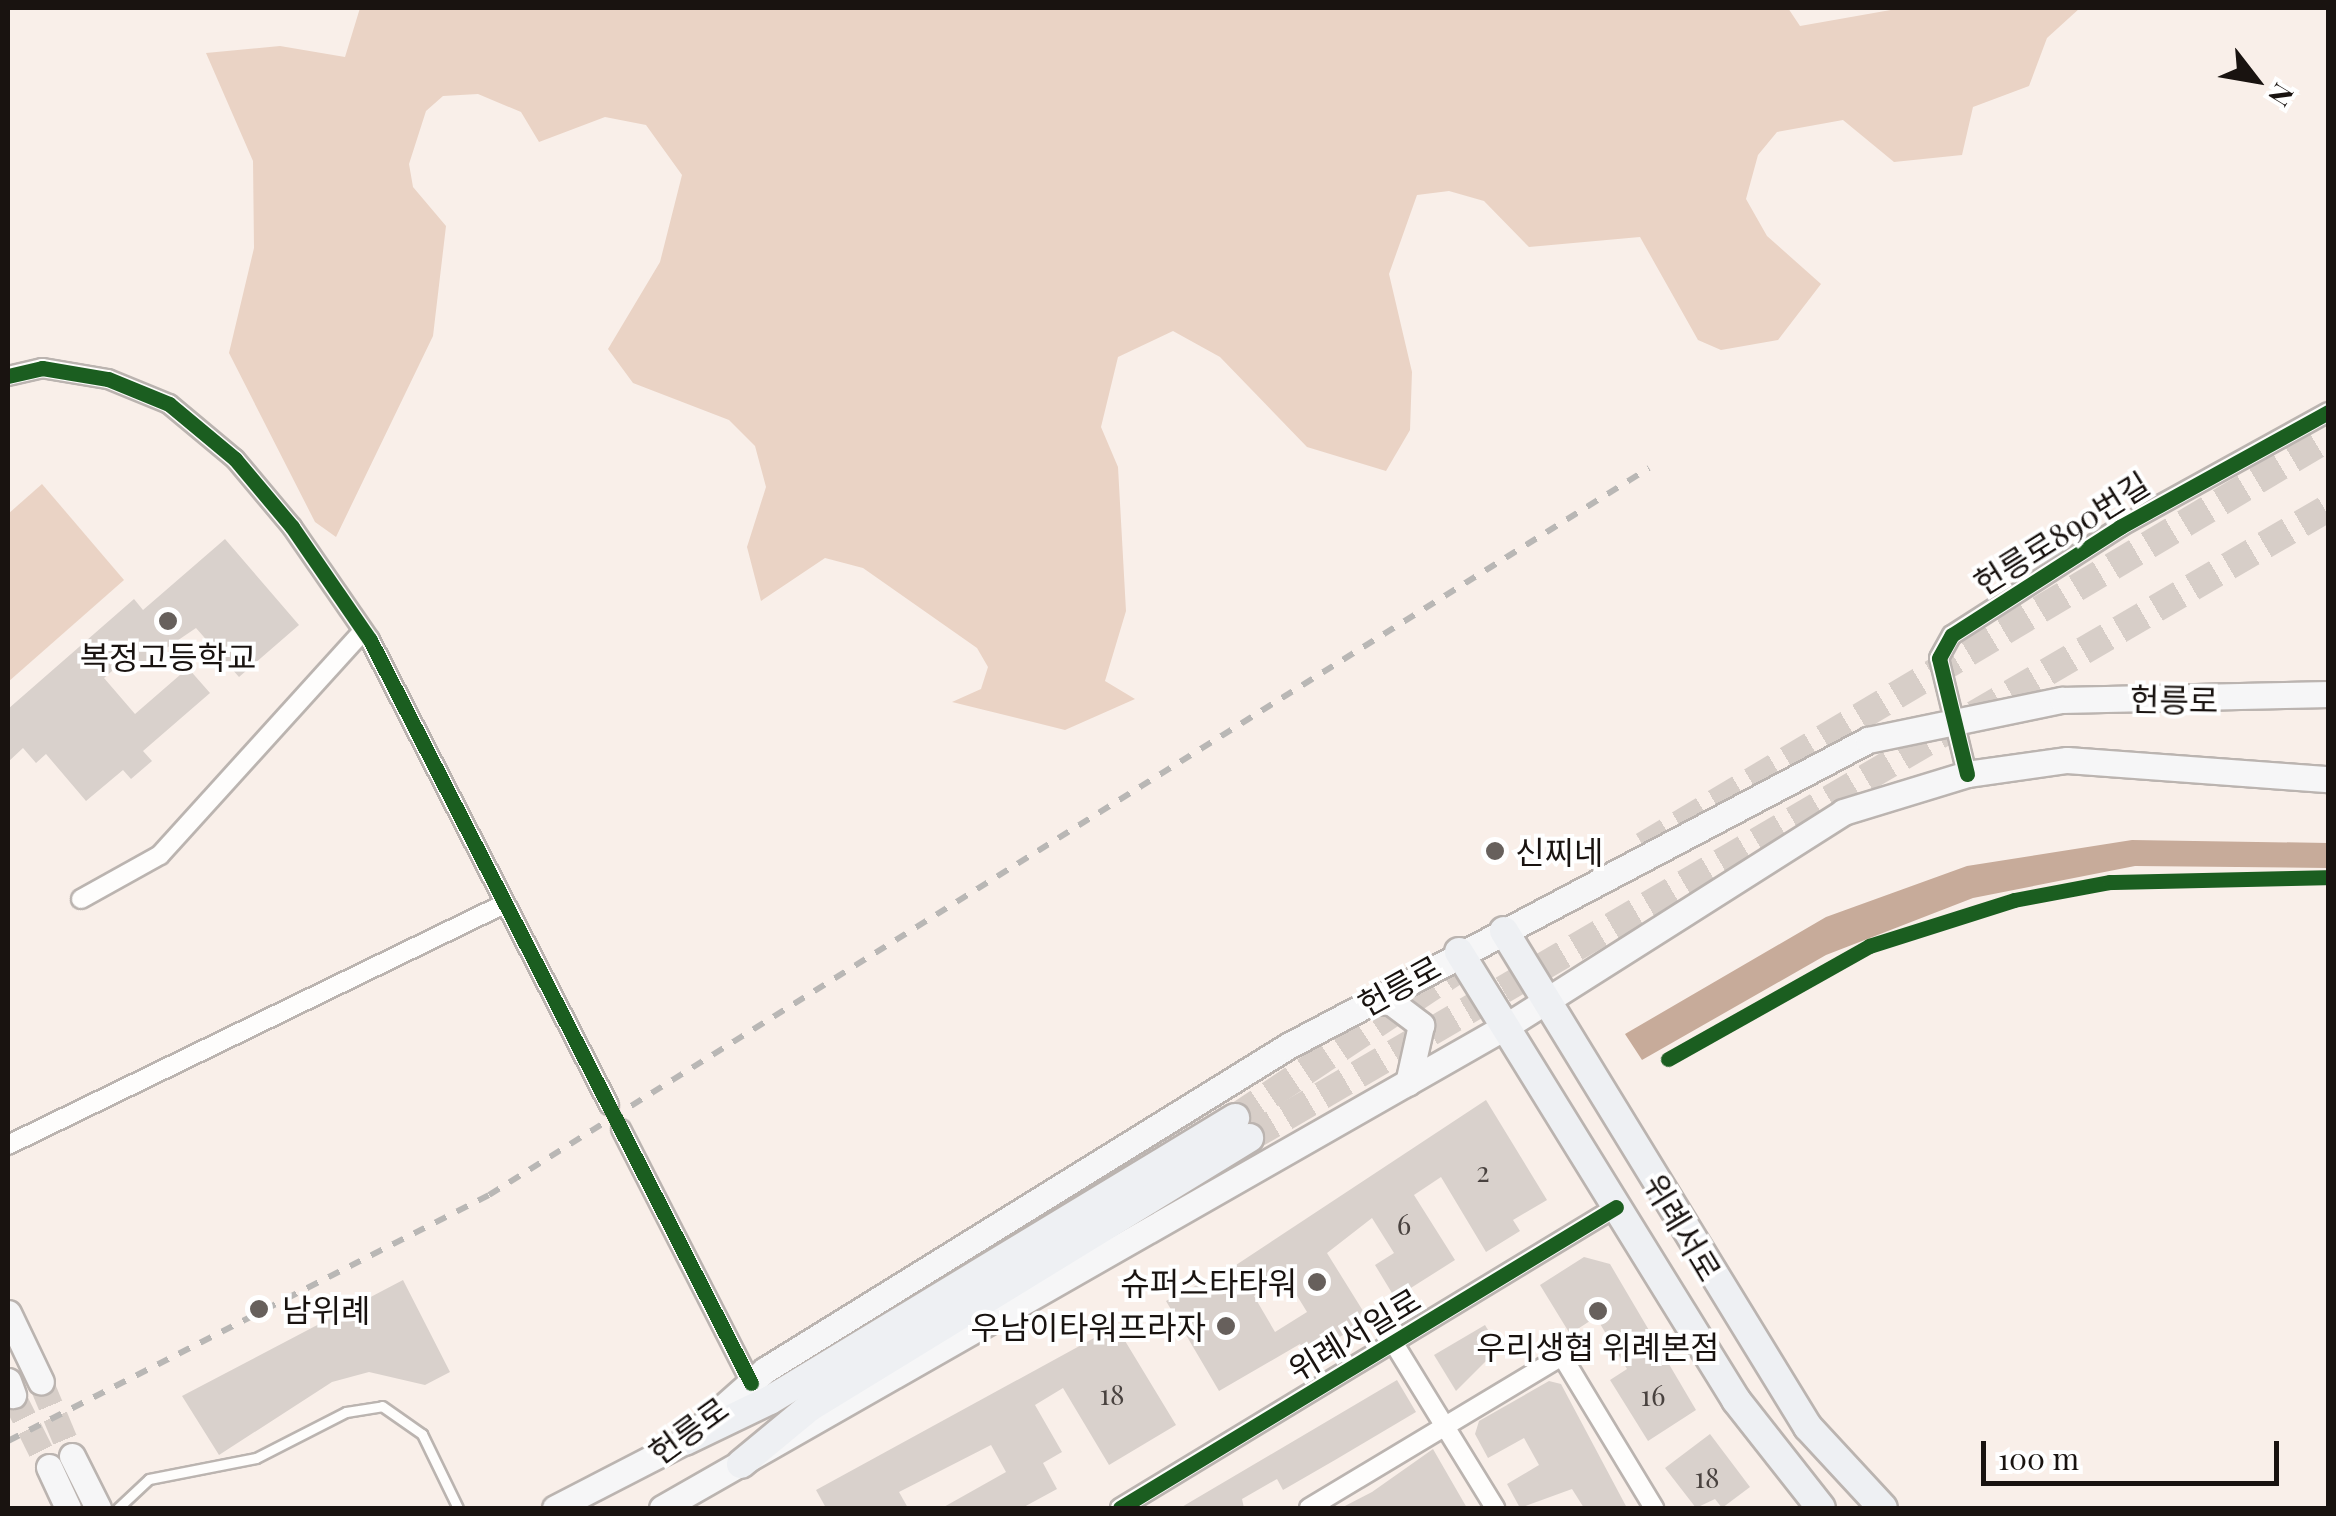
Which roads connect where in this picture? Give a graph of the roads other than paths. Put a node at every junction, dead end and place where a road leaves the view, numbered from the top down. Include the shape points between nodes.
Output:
1 (8, 376) edge
2 (2328, 412) edge
3 (363, 631) junction
4 (2328, 694) edge
5 (1955, 721) junction
6 (1967, 774) junction
7 (2328, 779) edge
8 (81, 899) dead end
9 (502, 905) junction
10 (1504, 931) junction
11 (1459, 952) junction
12 (1370, 1001) junction
13 (1547, 1001) junction
14 (1508, 1025) junction
15 (1408, 1083) junction
16 (609, 1105) dead end
17 (621, 1129) dead end
18 (8, 1145) edge
19 (1616, 1207) junction
20 (8, 1313) edge
21 (1393, 1342) junction
22 (41, 1382) tunnel mouth
23 (751, 1383) junction
24 (1444, 1426) junction
25 (685, 1441) junction
26 (741, 1464) junction
27 (68, 1508) edge
28 (98, 1508) edge
29 (118, 1508) edge
30 (458, 1508) edge
31 (555, 1508) edge
32 (662, 1508) edge
33 (1120, 1508) edge
34 (1309, 1508) edge
35 (1495, 1508) edge
36 (1654, 1508) edge
37 (1821, 1508) edge
38 (1883, 1508) edge

1 - 3 street via 75,374 168,404 235,459
2 - 5 street, 헌릉로890번길 via 2120,526 1952,635 1939,658
3 - 8 street via 160,854
3 - 9 street
4 - 5 main road, 헌릉로 via 2062,700
5 - 6 street, 헌릉로890번길
5 - 10 main road, 헌릉로 via 1868,740 1619,879
6 - 7 main road, 헌릉로 via 2067,760
6 - 13 main road, 헌릉로 via 1843,812
9 - 16 street
9 - 18 street
10 - 11 main road, 헌릉로
10 - 13 main road, 위례서로
11 - 12 main road, 헌릉로
11 - 14 main road, 위례서로
12 - 15 main road via 1391,1002 1420,1025
12 - 23 main road, 헌릉로
13 - 14 main road, 헌릉로
13 - 38 main road, 위례서로 via 1799,1413
14 - 15 main road, 헌릉로
14 - 19 main road, 위례서로
15 - 26 main road, 헌릉로
17 - 23 street
19 - 21 street, 위례서일로
19 - 37 main road, 위례서로 via 1736,1400
20 - 22 main road
21 - 24 street
21 - 33 street, 위례서일로
23 - 25 main road, 헌릉로
24 - 34 street
24 - 35 street
24 - 36 street via 1562,1356
25 - 26 main road via 770,1400 1242,1128 810,1407
25 - 31 main road, 헌릉로
26 - 32 main road, 헌릉로
27 - 28 main road via 61,1462
29 - 30 lane via 149,1479 256,1458 346,1412 382,1406 422,1434

